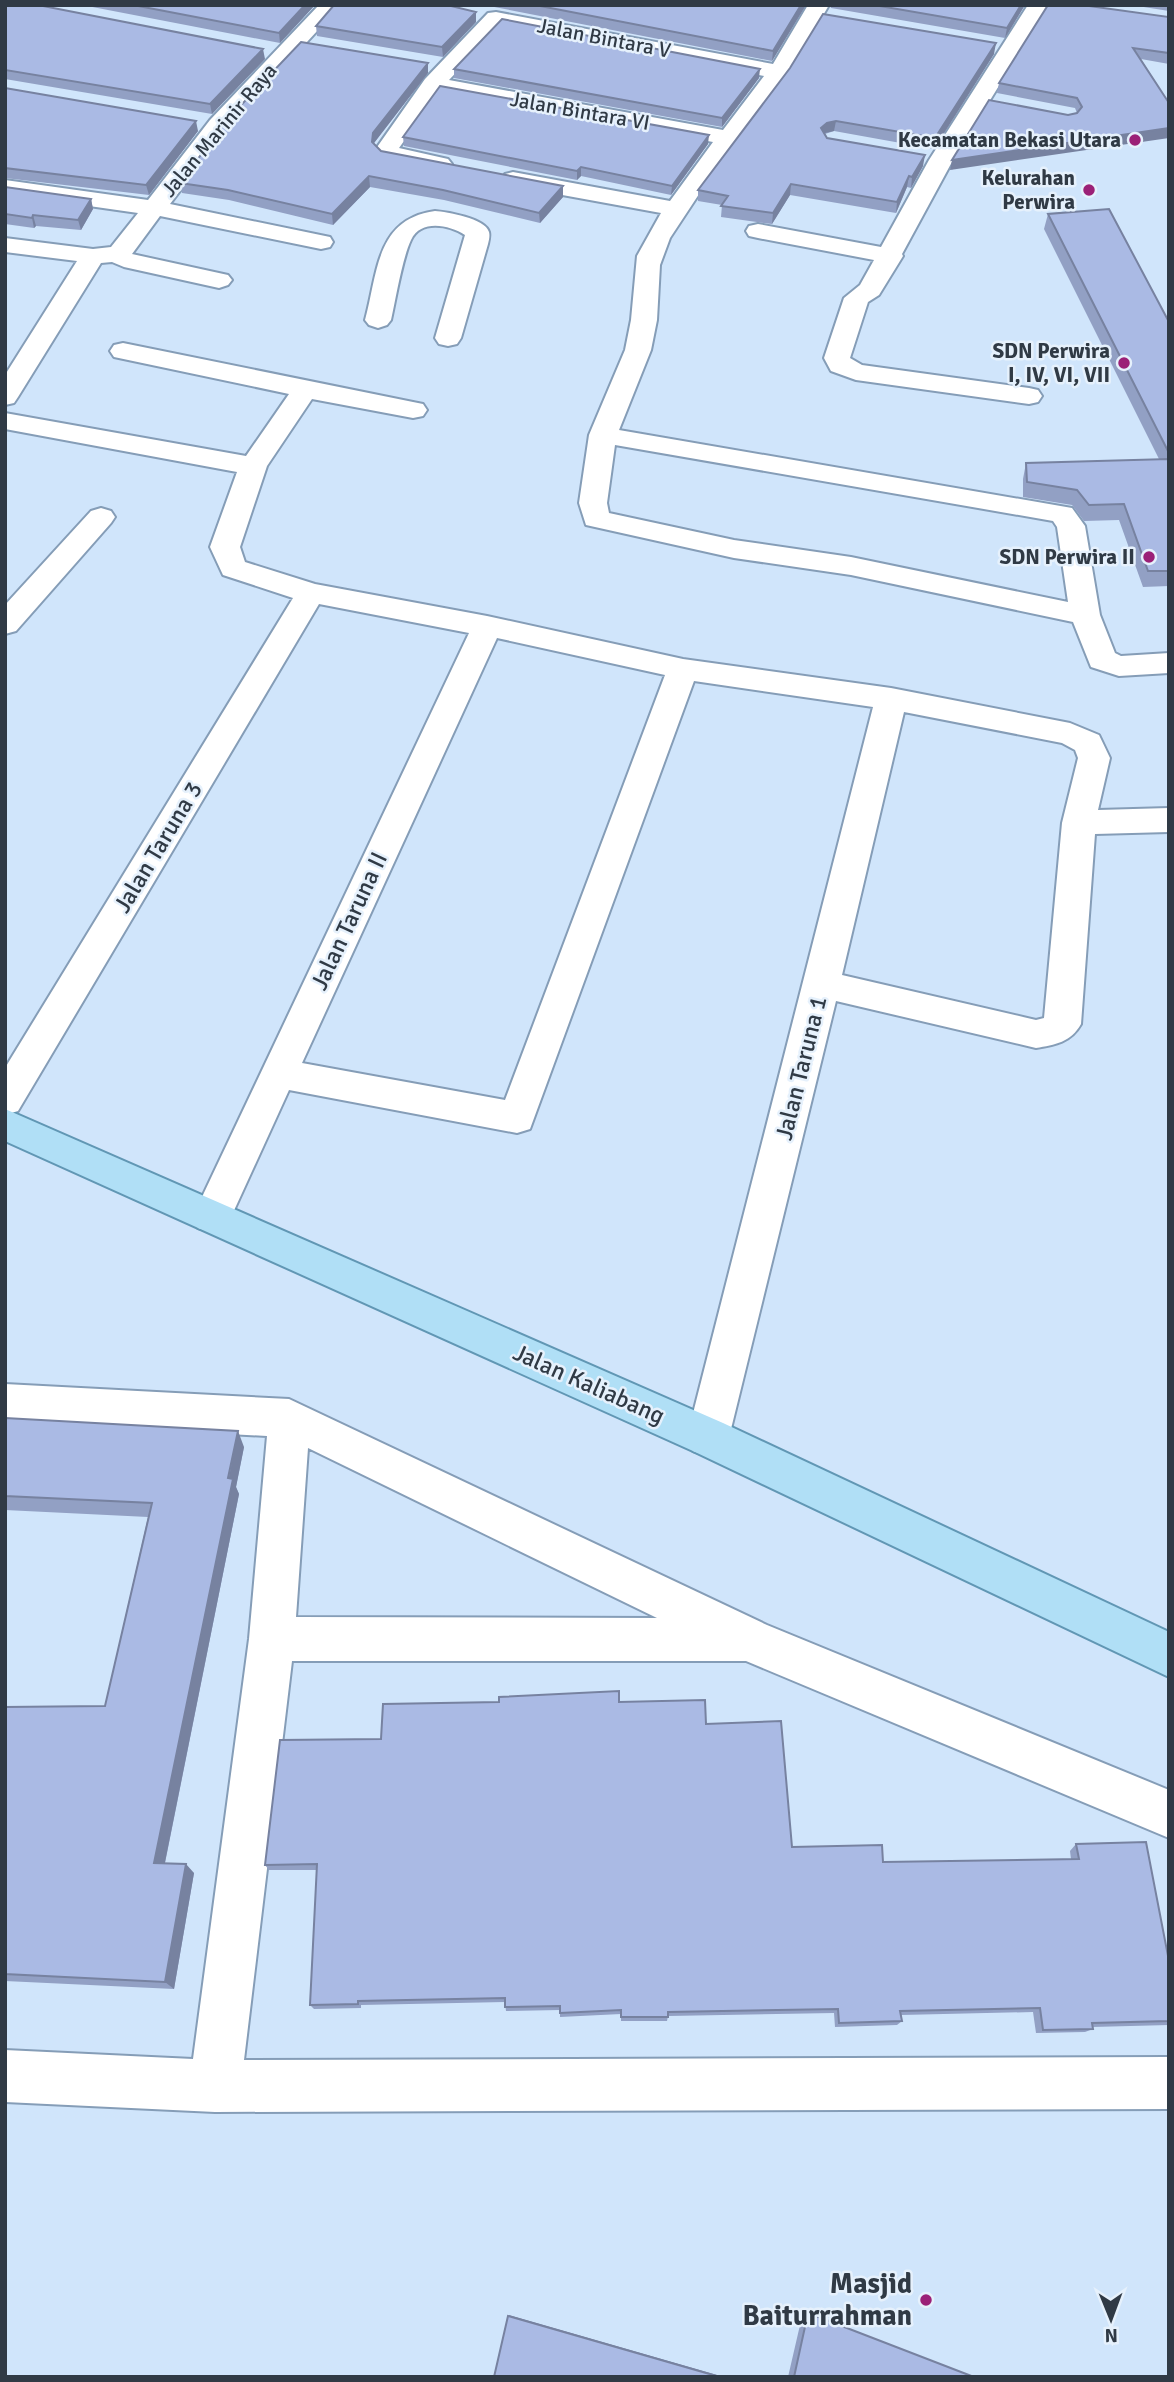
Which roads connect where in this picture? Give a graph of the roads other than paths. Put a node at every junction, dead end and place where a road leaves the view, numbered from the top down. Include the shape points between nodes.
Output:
1 (331, 5) edge
2 (1038, 5) edge
3 (474, 13) edge
4 (824, 13) edge
5 (496, 18) junction
6 (985, 44) edge
7 (321, 46) edge
8 (258, 48) edge
9 (290, 48) junction
10 (1011, 48) junction
11 (424, 63) edge
12 (449, 67) junction
13 (779, 72) junction
14 (433, 84) junction
15 (978, 99) junction
16 (1003, 104) edge
17 (192, 120) edge
18 (218, 125) junction
19 (727, 138) junction
20 (915, 155) edge
21 (941, 160) junction
22 (466, 169) edge
23 (490, 174) edge
24 (5, 187) edge
25 (155, 208) junction
26 (676, 209) junction
27 (758, 231) edge
28 (321, 242) dead end
29 (5, 245) edge
30 (106, 255) junction
31 (891, 256) junction
32 (219, 280) dead end
33 (378, 320) dead end
34 (448, 338) dead end
35 (123, 351) dead end
36 (306, 390) junction
37 (1029, 396) dead end
38 (5, 397) edge
39 (413, 410) dead end
40 (5, 421) edge
41 (603, 435) junction
42 (253, 466) junction
43 (101, 517) dead end
44 (311, 593) junction
45 (1085, 615) junction
46 (5, 624) edge
47 (487, 626) junction
48 (1169, 663) edge
49 (683, 668) junction
50 (891, 699) junction
51 (1169, 820) edge
52 (1079, 823) junction
53 (822, 984) junction
54 (279, 1073) junction
55 (5, 1100) edge
56 (5, 1124) edge
57 (212, 1216) junction
58 (5, 1403) edge
59 (289, 1419) junction
60 (708, 1437) junction
61 (272, 1639) junction
62 (751, 1641) junction
63 (1169, 1655) edge
64 (1169, 1814) edge
65 (5, 2076) edge
66 (1169, 2083) edge
67 (215, 2086) junction

1 - 9 street, Jalan Marinir Raya
2 - 10 street
3 - 5 street, Jalan Bintara V
4 - 13 street
5 - 12 street
5 - 13 street, Jalan Bintara V
6 - 10 street
7 - 9 street
8 - 9 street
9 - 18 street, Jalan Marinir Raya
10 - 15 street
11 - 12 street
12 - 14 street
13 - 19 street
14 - 19 street, Jalan Bintara VI
14 - 22 street via 387,150
15 - 16 street
15 - 21 street
17 - 18 street
18 - 25 street, Jalan Marinir Raya
19 - 26 street
20 - 21 street
21 - 31 street
23 - 26 street
24 - 25 street, Jalan Marinir Raya
25 - 28 street
25 - 30 street
26 - 41 street via 647,264 636,360
27 - 31 street
29 - 30 street
30 - 32 street
30 - 38 street
31 - 37 street via 870,290 857,298 837,358 839,365 856,372
33 - 34 street via 405,229 416,220 461,211 477,232 476,244
35 - 36 street
36 - 39 street
36 - 42 street
40 - 42 street
41 - 45 street via 1062,514 1071,526
41 - 45 street via 593,503 596,519
42 - 44 street via 225,547 233,568
43 - 46 street
44 - 47 street
44 - 55 street, Jalan Taruna 3
45 - 48 street via 1101,660 1119,666
47 - 49 street
47 - 54 street, Jalan Taruna II
49 - 50 street
49 - 54 street via 517,1118
50 - 52 street via 1070,733 1088,743 1094,758
50 - 53 street, Jalan Taruna 1
51 - 52 street
52 - 53 street via 1063,1024 1053,1031 1036,1034
53 - 60 street, Jalan Taruna 1
54 - 57 street, Jalan Taruna II
56 - 57 main road, Jalan Kaliabang
57 - 60 main road, Jalan Kaliabang
58 - 59 street
59 - 61 street
59 - 62 street
60 - 63 main road, Jalan Kaliabang
61 - 62 street
61 - 67 street
62 - 64 street
65 - 67 street
66 - 67 street

